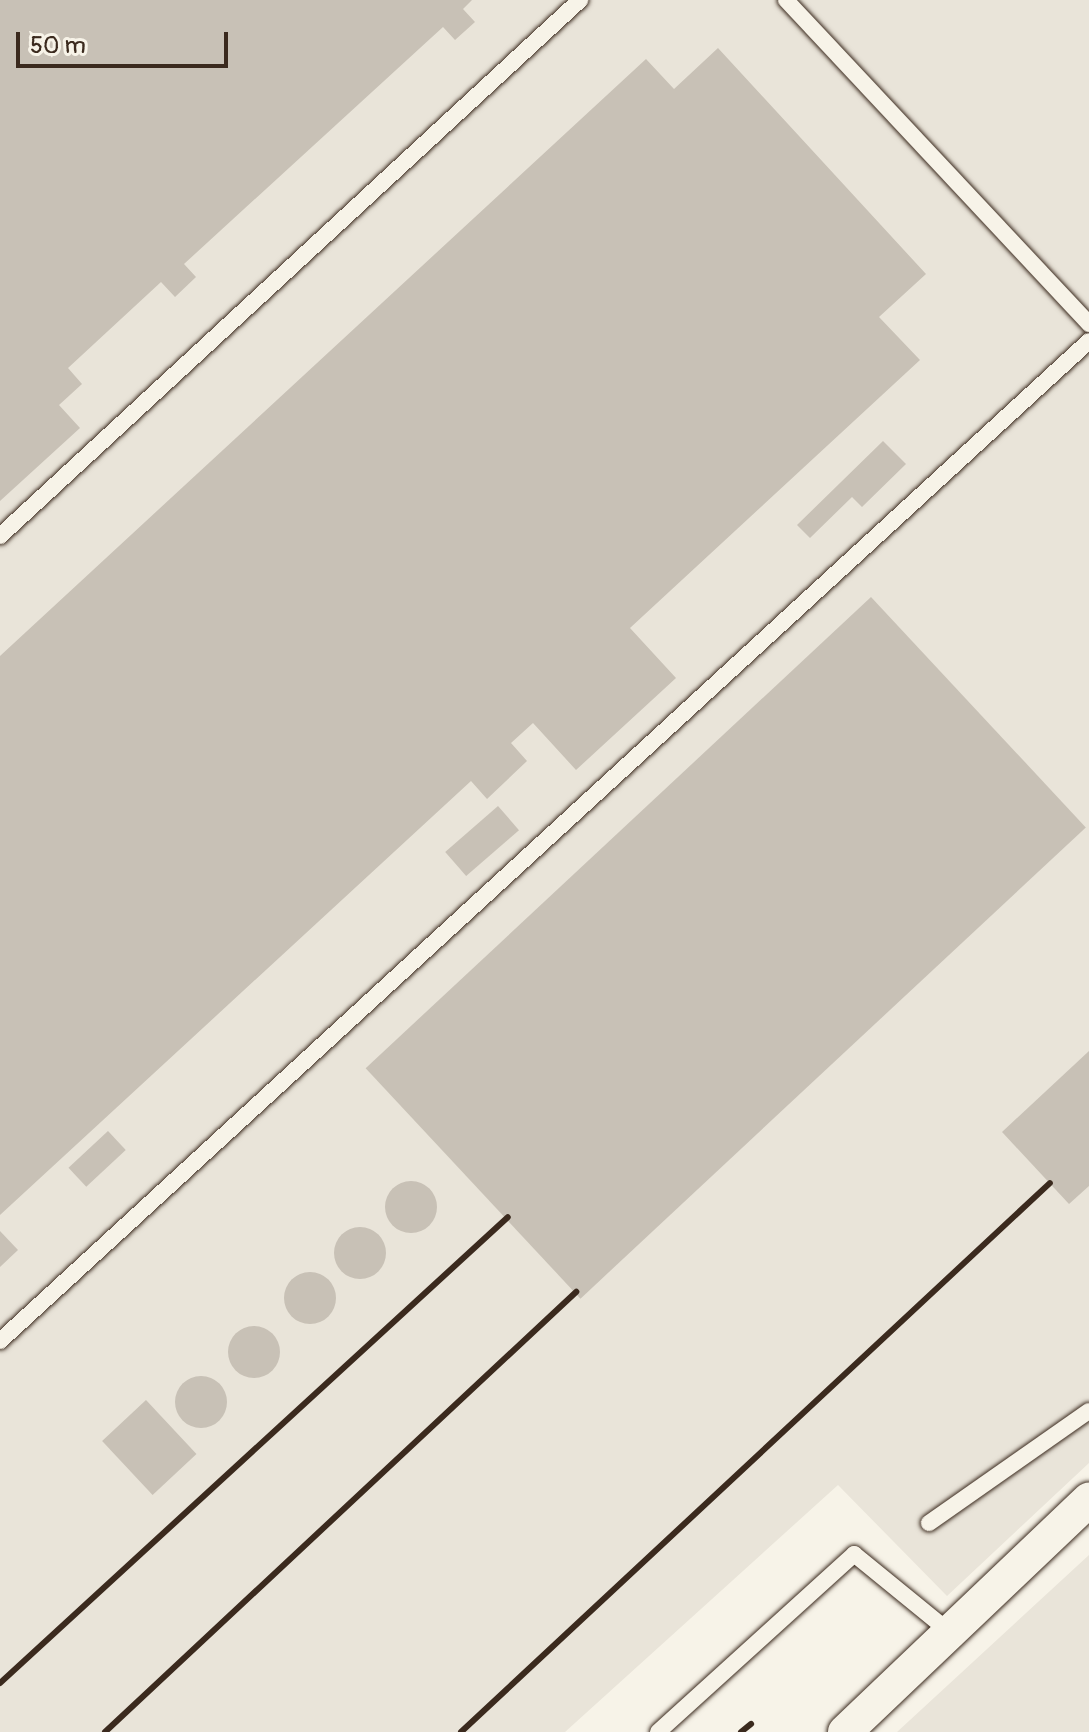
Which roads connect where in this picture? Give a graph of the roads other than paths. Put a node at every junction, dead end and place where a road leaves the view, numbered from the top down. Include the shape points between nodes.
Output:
1 (580, 0) edge
2 (786, 0) edge
3 (1089, 324) edge
4 (1089, 341) edge
5 (0, 536) edge
6 (0, 1341) edge
7 (1089, 1411) edge
8 (1089, 1500) edge
9 (929, 1523) dead end
10 (951, 1633) junction
11 (658, 1732) edge
12 (845, 1732) edge

1 - 5 lane
2 - 3 lane
4 - 6 lane
7 - 9 lane
8 - 10 street
10 - 11 lane via 854,1554
10 - 12 street

